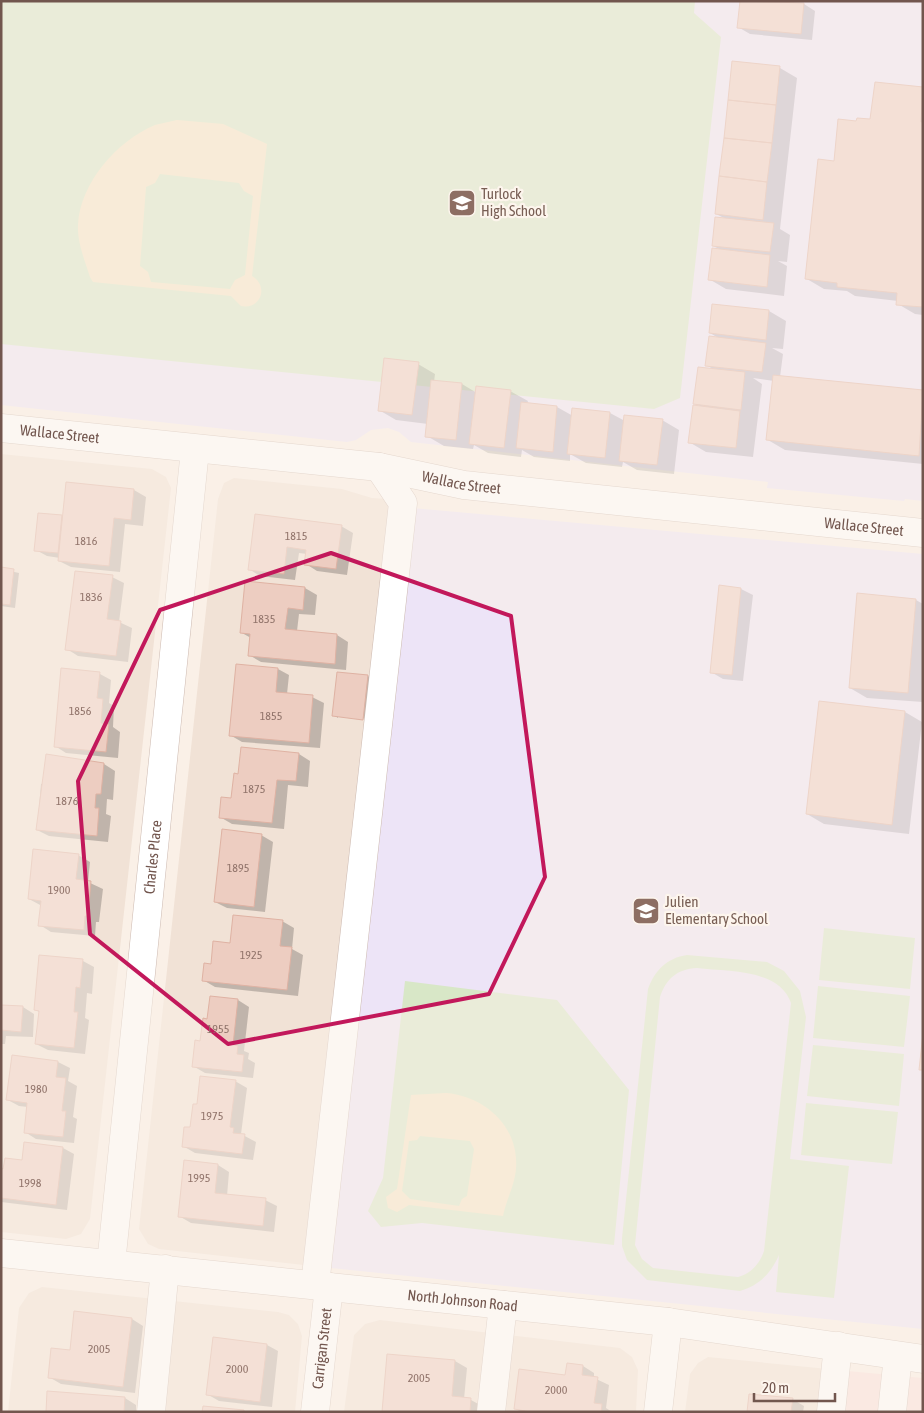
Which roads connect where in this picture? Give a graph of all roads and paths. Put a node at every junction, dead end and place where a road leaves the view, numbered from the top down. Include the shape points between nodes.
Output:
1 (1, 428) edge
2 (196, 450) junction
3 (379, 468) junction
4 (923, 533) edge
5 (1, 1252) edge
6 (111, 1264) junction
7 (165, 1269) junction
8 (322, 1286) junction
9 (503, 1304) junction
10 (668, 1322) junction
11 (838, 1346) junction
12 (910, 1357) edge
13 (151, 1412) edge
14 (315, 1412) edge
15 (491, 1412) edge
16 (658, 1412) edge
17 (831, 1412) edge
18 (892, 1412) edge

1 - 2 street, Wallace Street
2 - 3 street, Wallace Street
2 - 6 street, Charles Place
3 - 4 street, Wallace Street via 464,485
3 - 8 street, Carrigan Street via 403,503
5 - 6 street, North Johnson Road
6 - 7 street, North Johnson Road
7 - 8 street, North Johnson Road
7 - 13 street
8 - 9 street, North Johnson Road
8 - 14 street, Carrigan Street
9 - 10 street, North Johnson Road
9 - 15 street
10 - 11 street, North Johnson Road
10 - 16 street
11 - 12 street, North Johnson Road
11 - 17 street
12 - 18 street

